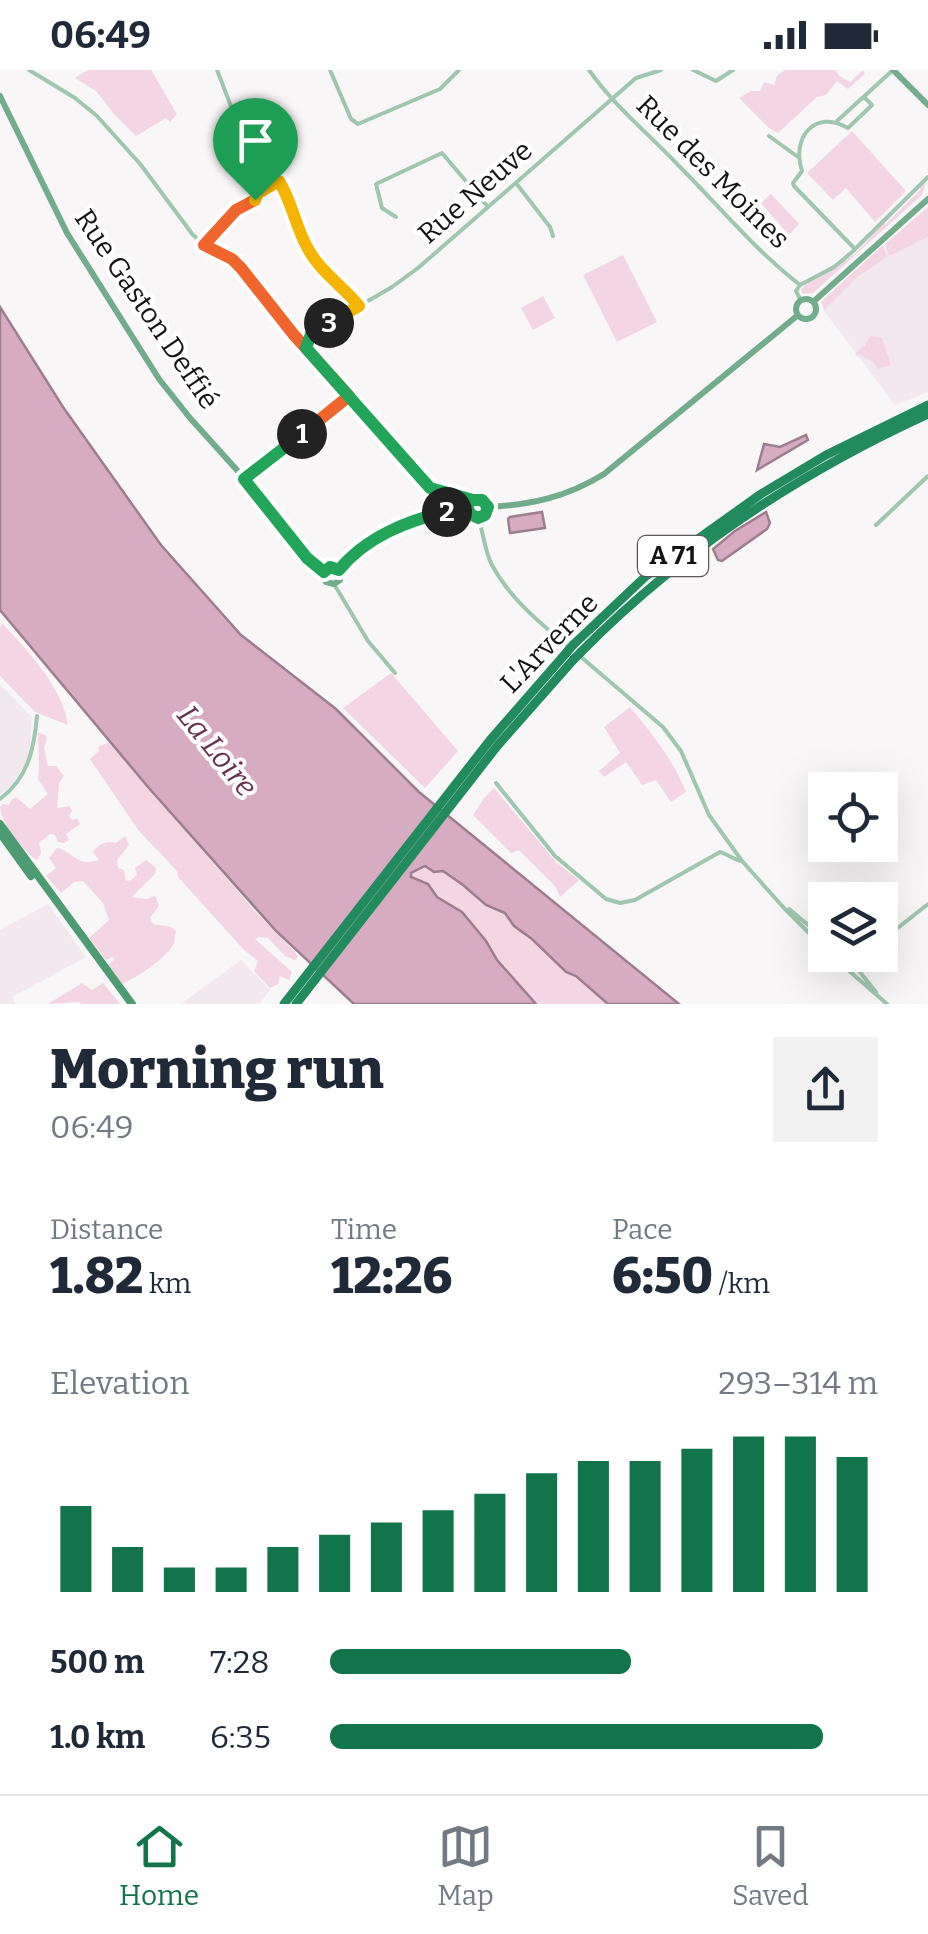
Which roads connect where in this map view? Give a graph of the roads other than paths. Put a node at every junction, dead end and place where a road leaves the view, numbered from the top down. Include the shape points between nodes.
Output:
1 (29, 70) edge
2 (217, 70) edge
3 (330, 70) edge
4 (458, 70) edge
5 (589, 70) edge
6 (661, 70) edge
7 (693, 70) edge
8 (733, 70) edge
9 (893, 70) edge
10 (0, 96) edge
11 (864, 97) junction
12 (613, 100) junction
13 (928, 104) edge
14 (836, 122) junction
15 (770, 136) dead end
16 (798, 157) junction
17 (926, 180) edge
18 (279, 181) junction
19 (516, 183) junction
20 (928, 199) edge
21 (488, 206) junction
22 (396, 218) dead end
23 (553, 236) dead end
24 (204, 245) junction
25 (856, 249) junction
26 (801, 285) junction
27 (800, 301) junction
28 (813, 302) junction
29 (359, 306) junction
30 (798, 315) junction
31 (311, 334) junction
32 (294, 335) junction
33 (306, 348) junction
34 (349, 396) junction
35 (928, 405) edge
36 (928, 414) edge
37 (928, 476) edge
38 (244, 479) junction
39 (473, 500) junction
40 (488, 507) junction
41 (468, 508) junction
42 (478, 518) junction
43 (876, 525) dead end
44 (339, 570) junction
45 (324, 572) junction
46 (334, 584) junction
47 (574, 652) junction
48 (395, 673) dead end
49 (38, 716) dead end
50 (496, 783) dead end
51 (455, 793) junction
52 (0, 800) edge
53 (1, 828) edge
54 (727, 840) junction
55 (720, 852) junction
56 (742, 861) junction
57 (928, 904) edge
58 (784, 908) junction
59 (808, 926) edge
60 (898, 928) edge
61 (808, 932) edge
62 (850, 972) edge
63 (860, 972) edge
64 (878, 996) junction
65 (129, 1004) edge
66 (284, 1004) edge
67 (296, 1004) edge
68 (887, 1004) edge

1 - 24 street via 97,116
2 - 18 street via 241,132
3 - 4 street via 358,124 440,88
5 - 12 street, Rue des Moines
6 - 12 street, Rue Neuve via 636,78
7 - 8 street via 717,80
9 - 11 street
9 - 13 main road
10 - 38 main road, Rue Gaston Deffié via 66,233 133,339
11 - 14 street
11 - 14 street via 872,106 848,128
12 - 19 street, Rue Neuve
12 - 26 street, Rue des Moines
14 - 16 street via 809,128
15 - 16 street
16 - 25 street via 802,172 794,186
17 - 25 street
18 - 24 street via 236,210
18 - 29 street via 307,247
19 - 21 street, Rue Neuve
19 - 23 street
20 - 28 main road
21 - 22 street via 442,154 376,184 382,208
21 - 29 street, Rue Neuve via 418,268
24 - 32 street via 241,268
25 - 26 street
26 - 27 street, Rue des Moines
27 - 28 main road
27 - 30 main road
28 - 30 main road via 813,316
29 - 31 street, Rue Neuve
30 - 40 main road via 584,486 532,504
31 - 32 street
31 - 33 street
32 - 33 street
33 - 34 street
34 - 38 street
34 - 39 street via 430,488
35 - 47 highway, L'Arverne / A 71 via 783,480 646,576
36 - 47 highway, L'Arverne / A 71 via 764,502
37 - 43 street
38 - 45 main road, Rue Gaston Deffié
39 - 40 main road
39 - 41 main road
40 - 42 main road
41 - 42 main road
41 - 44 main road via 400,526
42 - 54 street via 506,588 663,727
44 - 45 main road
44 - 46 main road
45 - 46 main road
46 - 48 street
47 - 51 highway, L'Arverne / A 71
49 - 52 street via 29,764
50 - 55 street via 555,856 615,902 635,900
51 - 66 highway, L'Arverne / A 71
51 - 67 highway, L'Arverne / A 71
53 - 65 main road
54 - 55 street
54 - 56 street
55 - 56 street
56 - 58 street
57 - 60 street
58 - 59 street
58 - 61 street
62 - 64 street
63 - 64 street
64 - 68 street

